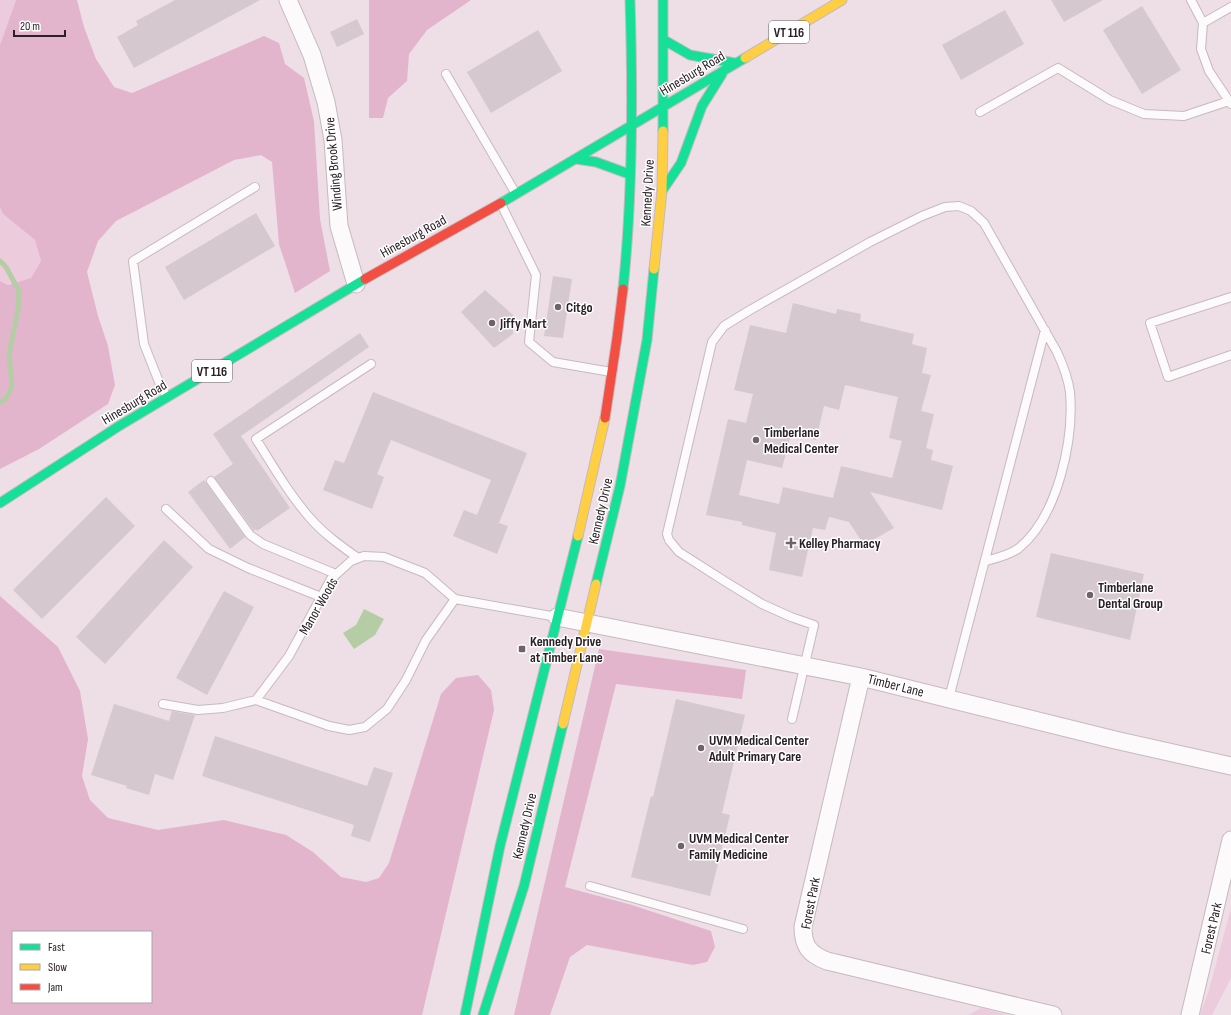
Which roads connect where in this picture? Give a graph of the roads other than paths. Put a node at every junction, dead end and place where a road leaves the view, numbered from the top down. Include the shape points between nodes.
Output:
1 (288, 0) edge
2 (630, 0) edge
3 (663, 0) edge
4 (842, 0) edge
5 (1191, 0) edge
6 (1231, 7) edge
7 (1203, 23) junction
8 (664, 40) junction
9 (735, 63) junction
10 (726, 69) junction
11 (446, 74) dead end
12 (1230, 103) edge
13 (664, 106) junction
14 (980, 112) dead end
15 (631, 127) junction
16 (576, 159) junction
17 (629, 174) junction
18 (255, 187) dead end
19 (662, 191) junction
20 (516, 195) junction
21 (500, 204) junction
22 (356, 284) junction
23 (1231, 297) edge
24 (1045, 330) junction
25 (1231, 355) edge
26 (371, 364) dead end
27 (612, 372) junction
28 (168, 398) junction
29 (211, 481) dead end
30 (0, 503) edge
31 (166, 509) dead end
32 (358, 558) junction
33 (986, 561) junction
34 (336, 574) junction
35 (321, 597) junction
36 (456, 599) junction
37 (557, 617) junction
38 (586, 623) junction
39 (805, 665) junction
40 (861, 677) junction
41 (949, 698) junction
42 (256, 700) junction
43 (163, 704) dead end
44 (792, 719) dead end
45 (1231, 766) edge
46 (1231, 840) edge
47 (590, 886) dead end
48 (743, 929) dead end
49 (465, 1015) edge
50 (483, 1015) edge
51 (1053, 1015) edge
52 (1190, 1015) edge

1 - 22 street, Winding Brook Drive via 312,55 326,102 333,140 339,226
2 - 15 main road, Kennedy Drive
3 - 8 main road, Kennedy Drive
4 - 9 main road, Hinesburg Road / VT 116
5 - 7 lane
6 - 7 lane
7 - 12 lane via 1202,49 1210,71
8 - 9 main road via 687,55
8 - 13 main road, Kennedy Drive
9 - 10 main road, Hinesburg Road / VT 116
10 - 13 main road, Hinesburg Road / VT 116
10 - 19 main road via 702,106 681,163
11 - 20 lane
12 - 14 lane via 1184,116 1144,114 1110,100 1058,68
13 - 15 main road, Hinesburg Road / VT 116
13 - 19 main road, Kennedy Drive
15 - 16 main road, Hinesburg Road / VT 116
15 - 17 main road, Kennedy Drive
16 - 17 main road via 596,162
16 - 20 main road, Hinesburg Road / VT 116
17 - 27 main road, Kennedy Drive via 623,282
18 - 28 lane via 134,261 144,344
19 - 38 main road, Kennedy Drive via 648,340 620,486
20 - 21 main road, Hinesburg Road / VT 116
21 - 22 main road, Hinesburg Road / VT 116
21 - 27 lane via 536,276 529,342 553,362
22 - 28 main road, Hinesburg Road / VT 116
23 - 25 lane via 1150,323 1168,377
24 - 33 lane
24 - 33 lane via 1064,367 1070,391 1069,431 1060,473 1049,510 1030,538 1006,556
24 - 39 lane via 984,223 972,212 959,206 945,207 875,239 750,310 718,332 712,342 704,373 667,534 679,552 726,582 762,604 814,625
26 - 32 lane via 256,439 295,500 311,519 329,537
27 - 37 main road, Kennedy Drive via 599,448 571,572
28 - 30 main road, Hinesburg Road / VT 116
29 - 34 lane via 250,535 263,544
31 - 35 lane via 209,549 248,568
32 - 34 lane, Manor Woods
32 - 36 lane via 384,557 425,573
33 - 41 lane
34 - 35 lane, Manor Woods
35 - 42 lane, Manor Woods via 289,656
36 - 37 lane
36 - 42 lane via 426,640 387,710 365,727 349,730 329,726
37 - 38 street, Timber Lane
37 - 49 main road, Kennedy Drive via 492,879
38 - 39 street, Timber Lane
38 - 50 main road, Kennedy Drive via 524,886
39 - 40 street, Timber Lane
39 - 44 lane
40 - 41 street, Timber Lane
40 - 51 street, Forest Park via 803,928 807,949 826,961
41 - 45 street, Timber Lane
42 - 43 lane via 223,708 198,710
46 - 52 street, Forest Park
47 - 48 lane

